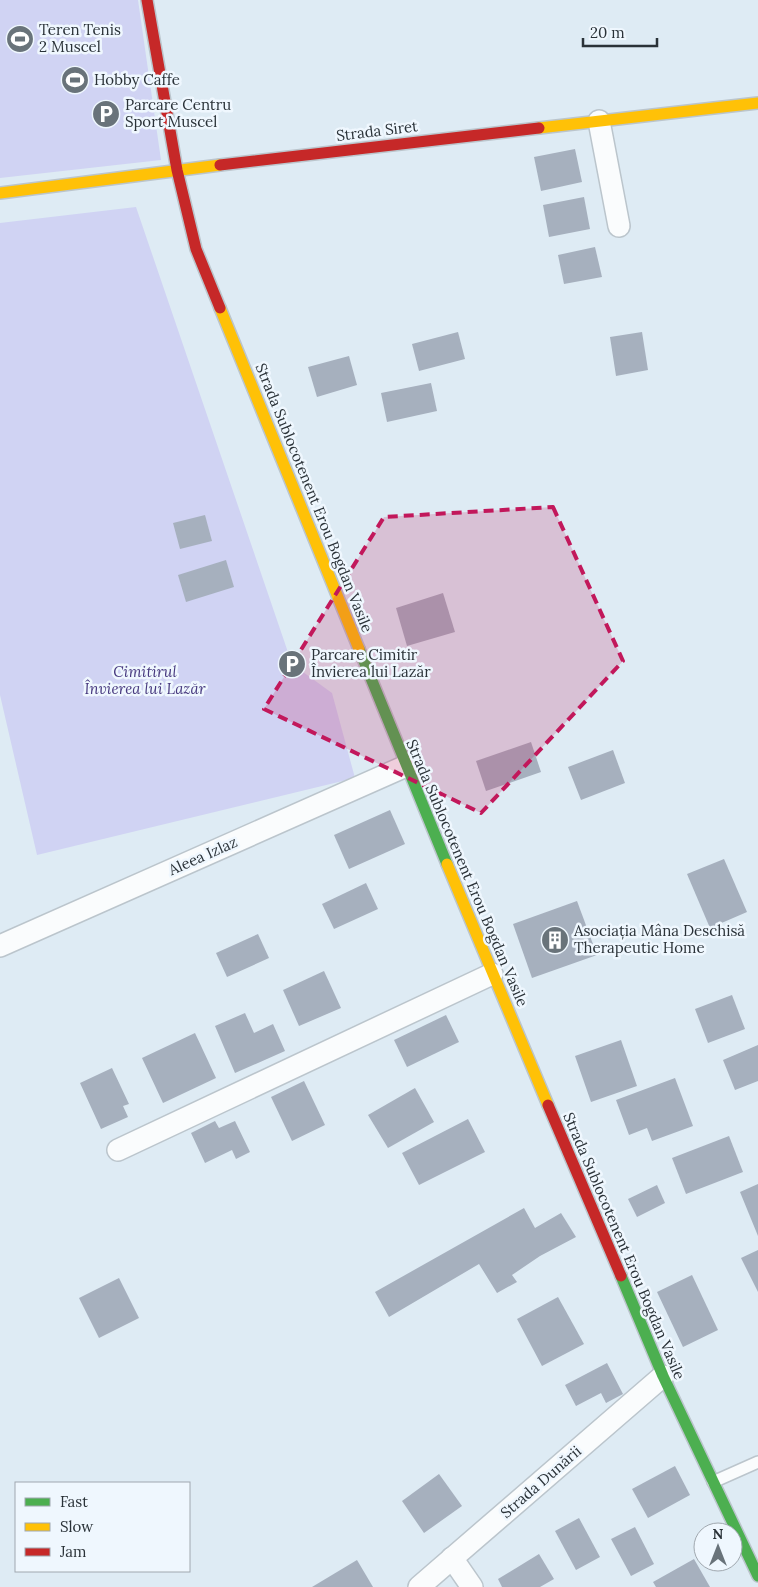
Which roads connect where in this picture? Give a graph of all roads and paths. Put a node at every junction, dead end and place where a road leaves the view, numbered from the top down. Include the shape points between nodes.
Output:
1 (147, 0) edge
2 (758, 103) edge
3 (599, 121) junction
4 (177, 170) junction
5 (0, 193) edge
6 (619, 226) dead end
7 (406, 766) junction
8 (0, 946) edge
9 (492, 974) junction
10 (118, 1150) dead end
11 (663, 1376) junction
12 (758, 1462) edge
13 (713, 1482) junction
14 (452, 1558) junction
15 (758, 1576) edge
16 (419, 1587) edge
17 (472, 1587) edge

1 - 4 street, Strada Sublocotenent Erou Bogdan Vasile
2 - 3 street, Strada Siret
3 - 4 street, Strada Siret
3 - 6 street
4 - 5 street, Strada Siret
4 - 7 street, Strada Sublocotenent Erou Bogdan Vasile via 196,249
7 - 8 street, Aleea Izlaz
7 - 9 street, Strada Sublocotenent Erou Bogdan Vasile
9 - 10 street
9 - 11 street, Strada Sublocotenent Erou Bogdan Vasile
11 - 13 street, Strada Sublocotenent Erou Bogdan Vasile
11 - 14 street, Strada Dunării
12 - 13 lane
13 - 15 street, Strada Sublocotenent Erou Bogdan Vasile
14 - 16 street, Strada Dunării
14 - 17 street

